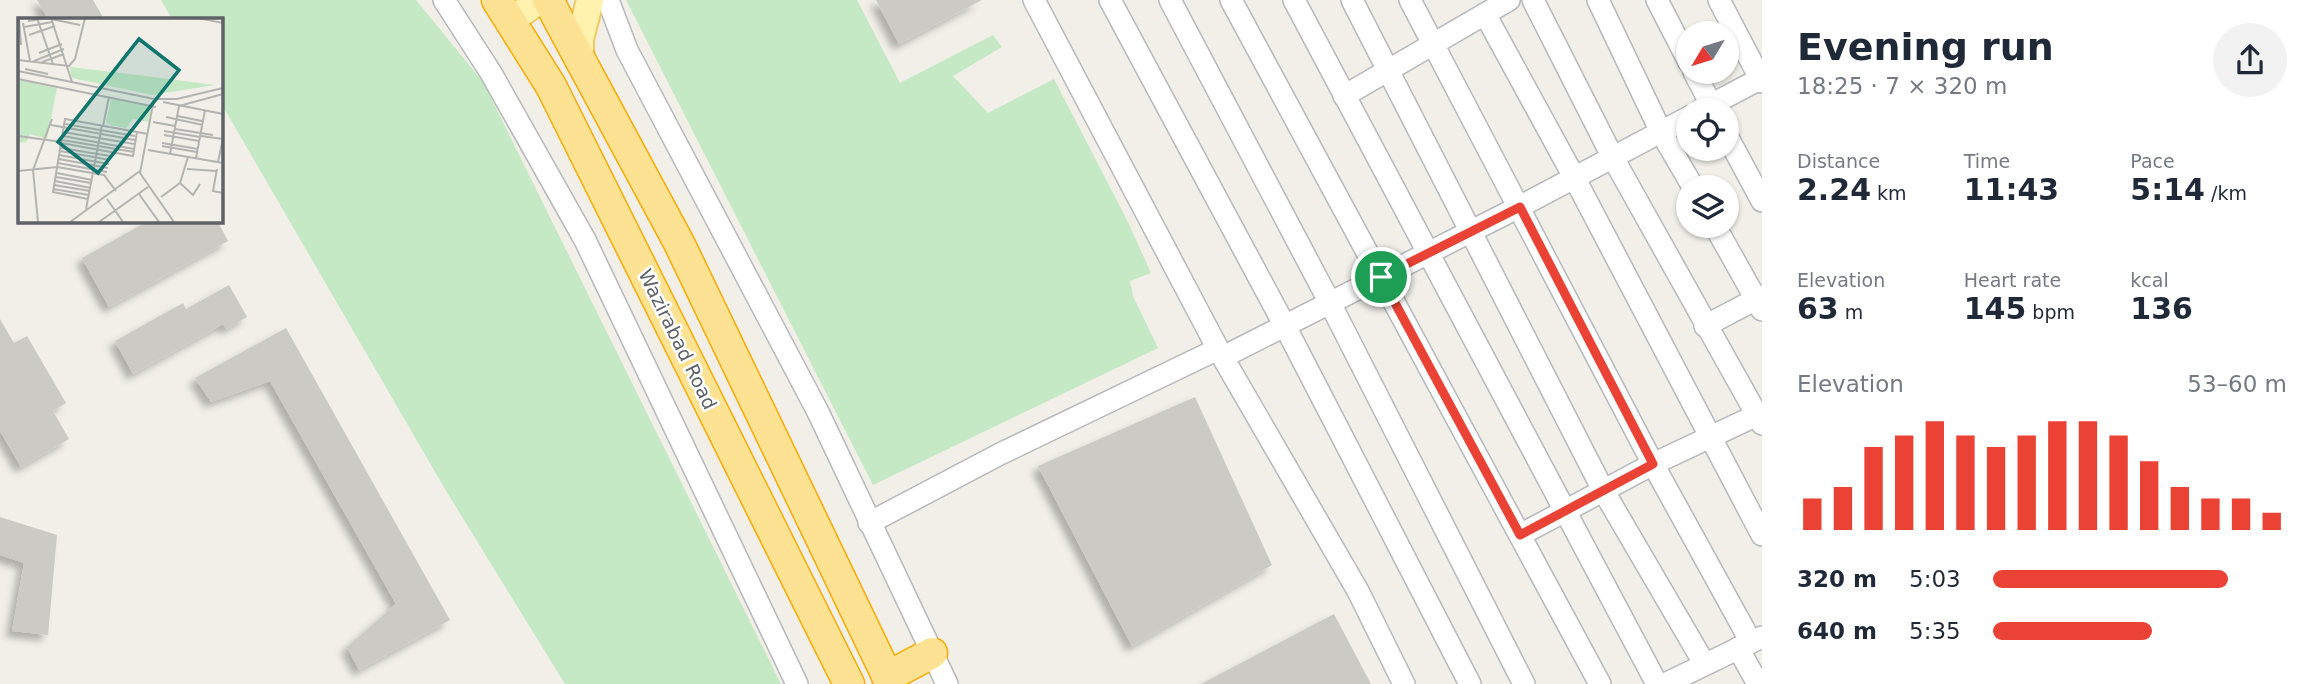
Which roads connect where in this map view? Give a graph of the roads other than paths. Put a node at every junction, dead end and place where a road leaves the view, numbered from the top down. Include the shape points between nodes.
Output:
1 (444, 0) edge
2 (540, 0) edge
3 (548, 0) edge
4 (590, 0) edge
5 (608, 0) edge
6 (1034, 0) edge
7 (1110, 0) edge
8 (1170, 0) edge
9 (1231, 0) edge
10 (1293, 0) edge
11 (1352, 0) edge
12 (1410, 0) edge
13 (1509, 0) edge
14 (1533, 0) edge
15 (1598, 0) edge
16 (1657, 0) edge
17 (1719, 0) edge
18 (504, 10) edge
19 (1485, 14) junction
20 (1676, 37) edge
21 (1433, 44) junction
22 (580, 58) junction
23 (1388, 70) junction
24 (1761, 80) edge
25 (1344, 96) junction
26 (1727, 98) edge
27 (1676, 124) edge
28 (1661, 132) junction
29 (1612, 156) junction
30 (1739, 158) edge
31 (1686, 175) edge
32 (1574, 177) junction
33 (1762, 201) edge
34 (1520, 207) junction
35 (1472, 231) junction
36 (1721, 238) edge
37 (1426, 254) junction
38 (1381, 277) junction
39 (1760, 302) edge
40 (1331, 303) junction
41 (1285, 326) junction
42 (1705, 326) junction
43 (1220, 353) junction
44 (1760, 419) edge
45 (1709, 437) junction
46 (1653, 464) junction
47 (1603, 490) junction
48 (1564, 511) junction
49 (869, 523) junction
50 (1520, 535) junction
51 (1762, 535) edge
52 (1750, 642) edge
53 (932, 653) junction
54 (1704, 663) junction
55 (889, 681) edge
56 (1678, 681) edge
57 (797, 684) edge
58 (849, 684) edge
59 (947, 684) edge
60 (1404, 684) edge
61 (1470, 684) edge
62 (1524, 684) edge
63 (1600, 684) edge
64 (1657, 684) edge
65 (1758, 684) edge

1 - 57 street via 491,73 585,240
2 - 18 main road
3 - 22 highway
4 - 22 main road
5 - 49 street via 627,50 818,412
6 - 43 street
7 - 41 street
8 - 40 street
9 - 38 street
10 - 25 street
11 - 23 street
12 - 21 street
13 - 19 street
14 - 29 street
15 - 28 street
16 - 20 street
17 - 24 street
18 - 58 highway, Wazirabad Road via 551,86
19 - 21 street
19 - 32 street
21 - 23 street
21 - 34 street
22 - 55 highway via 679,243
23 - 25 street
23 - 35 street
24 - 26 street
25 - 37 street
27 - 28 street
28 - 29 street
28 - 31 street
29 - 32 street
29 - 42 street
30 - 33 street
32 - 34 street
32 - 45 street
34 - 35 street
34 - 46 street
35 - 37 street
35 - 47 street
36 - 39 street
37 - 38 street
37 - 48 street
38 - 40 street
38 - 50 street
39 - 42 street
40 - 41 street
40 - 62 street
41 - 43 street
41 - 61 street
42 - 44 street
43 - 49 street via 1012,448
43 - 60 street via 1358,592
44 - 45 street
45 - 46 street
45 - 51 street
46 - 47 street
46 - 52 street
47 - 48 street
47 - 54 street
48 - 50 street
48 - 64 street
49 - 53 street
50 - 63 street
52 - 54 street
52 - 65 street
53 - 55 highway
53 - 59 street
54 - 56 street

